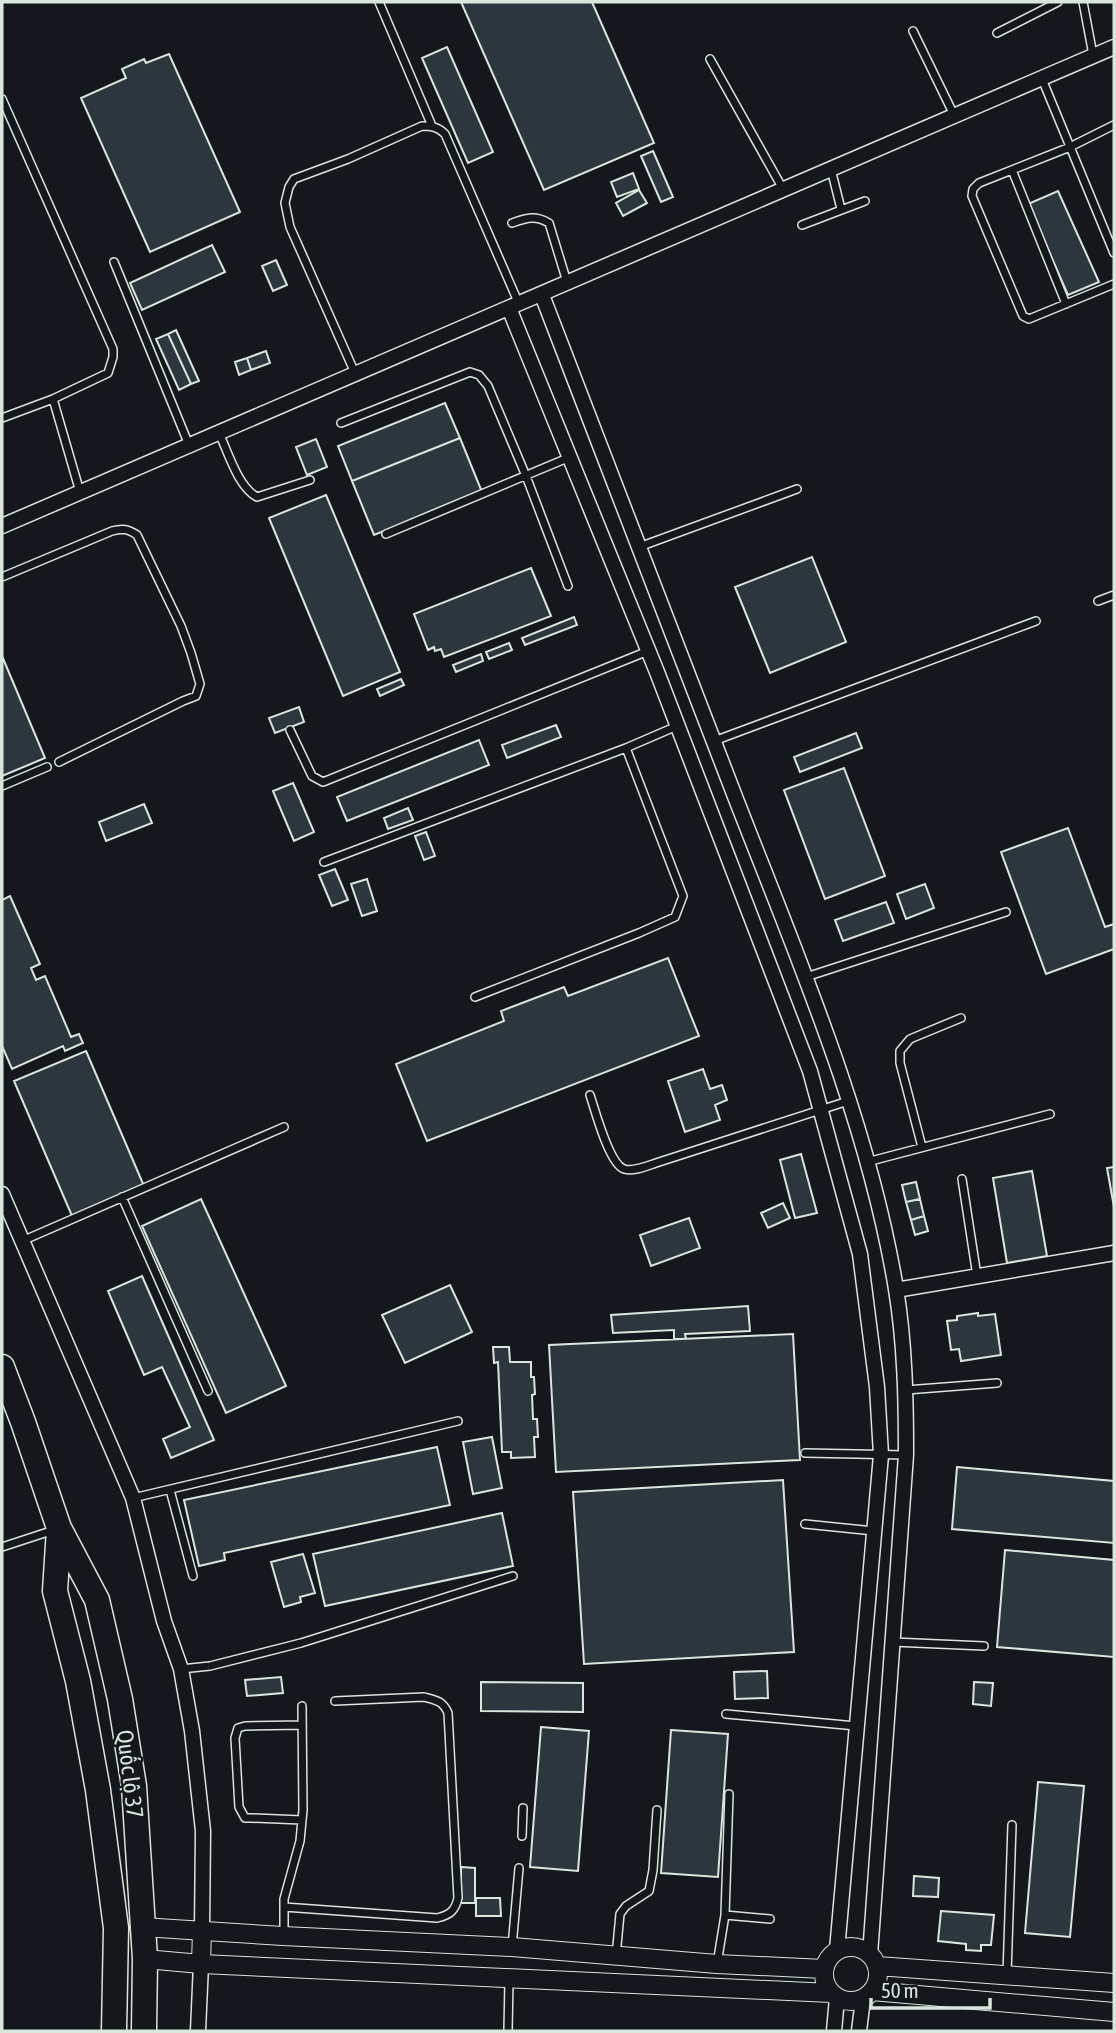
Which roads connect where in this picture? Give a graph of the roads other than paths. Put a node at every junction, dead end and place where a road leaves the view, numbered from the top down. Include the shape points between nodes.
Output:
1 (379, 2) edge
2 (1058, 2) edge
3 (1083, 2) edge
4 (913, 31) dead end
5 (998, 33) dead end
6 (1114, 47) edge
7 (1093, 55) junction
8 (710, 59) dead end
9 (1042, 78) junction
10 (2, 99) edge
11 (955, 116) junction
12 (1114, 125) edge
13 (432, 126) junction
14 (1070, 147) junction
15 (831, 169) junction
16 (1012, 170) junction
17 (784, 190) junction
18 (864, 201) dead end
19 (841, 209) junction
20 (512, 223) dead end
21 (802, 225) dead end
22 (1114, 253) edge
23 (114, 262) dead end
24 (568, 283) junction
25 (1114, 284) edge
26 (541, 295) junction
27 (1066, 304) junction
28 (514, 306) junction
29 (356, 374) junction
30 (53, 399) junction
31 (2, 418) edge
32 (341, 424) dead end
33 (219, 433) junction
34 (190, 445) junction
35 (569, 457) junction
36 (526, 476) junction
37 (310, 480) dead end
38 (797, 488) dead end
39 (80, 492) junction
40 (2, 526) edge
41 (386, 534) dead end
42 (639, 547) junction
43 (2, 577) edge
44 (568, 586) dead end
45 (1114, 594) edge
46 (1098, 601) dead end
47 (1036, 621) dead end
48 (648, 651) junction
49 (677, 726) junction
50 (290, 730) dead end
51 (713, 741) junction
52 (626, 748) junction
53 (60, 762) dead end
54 (47, 766) dead end
55 (2, 786) edge
56 (324, 862) dead end
57 (1006, 912) dead end
58 (805, 978) junction
59 (475, 997) dead end
60 (961, 1018) dead end
61 (590, 1095) dead end
62 (848, 1101) junction
63 (820, 1110) junction
64 (1049, 1114) dead end
65 (284, 1127) dead end
66 (922, 1147) junction
67 (866, 1162) junction
68 (962, 1179) dead end
69 (2, 1194) edge
70 (122, 1197) junction
71 (22, 1241) junction
72 (1114, 1253) edge
73 (976, 1276) junction
74 (896, 1290) junction
75 (2, 1367) edge
76 (996, 1383) dead end
77 (906, 1390) junction
78 (208, 1391) dead end
79 (458, 1421) dead end
80 (805, 1453) dead end
81 (881, 1455) junction
82 (906, 1455) junction
83 (170, 1490) junction
84 (133, 1498) junction
85 (805, 1524) dead end
86 (59, 1528) junction
87 (874, 1531) junction
88 (2, 1547) edge
89 (193, 1576) dead end
90 (513, 1576) dead end
91 (893, 1642) junction
92 (984, 1646) dead end
93 (181, 1669) junction
94 (335, 1701) dead end
95 (302, 1706) dead end
96 (726, 1714) dead end
97 (302, 1725) junction
98 (857, 1726) junction
99 (729, 1794) dead end
100 (523, 1808) dead end
101 (657, 1810) dead end
102 (302, 1820) junction
103 (1012, 1825) dead end
104 (522, 1836) dead end
105 (519, 1868) dead end
106 (284, 1907) junction
107 (725, 1915) junction
108 (769, 1919) dead end
109 (142, 1927) junction
110 (117, 1928) junction
111 (202, 1930) junction
112 (284, 1936) junction
113 (512, 1947) junction
114 (837, 1950) junction
115 (616, 1957) junction
116 (117, 1959) junction
117 (145, 1959) junction
118 (874, 1960) junction
119 (201, 1964) junction
120 (717, 1964) junction
121 (282, 1968) junction
122 (824, 1969) junction
123 (1007, 1975) junction
124 (509, 1979) junction
125 (1114, 1983) edge
126 (834, 1995) junction
127 (868, 1995) junction
128 (1114, 2012) edge
129 (114, 2031) edge
130 (144, 2031) edge
131 (198, 2031) edge
132 (508, 2031) edge
133 (834, 2031) edge
134 (859, 2031) edge

1 - 13 lane
2 - 5 lane
3 - 7 lane
4 - 11 lane
6 - 7 street
7 - 9 street
8 - 17 lane
9 - 11 street
9 - 14 lane
10 - 30 lane via 113,349 108,373
11 - 15 street
12 - 14 lane
13 - 28 lane via 445,134
13 - 29 lane via 422,126 294,179 289,187 285,203 290,227
14 - 16 lane
14 - 22 lane
15 - 17 street
15 - 19 lane
16 - 27 lane
16 - 27 lane via 975,186 972,196 1023,316 1029,318
17 - 24 street
18 - 19 lane
19 - 21 lane
20 - 24 lane via 531,217 549,223
23 - 34 lane
24 - 26 street
25 - 27 lane
26 - 28 street
26 - 42 street
28 - 29 street
28 - 35 street
29 - 33 street
30 - 31 lane
30 - 39 lane
32 - 36 lane via 475,373 488,386
33 - 34 street
33 - 37 lane via 252,495
34 - 39 street
35 - 36 lane
35 - 48 street
36 - 41 lane
36 - 44 lane
38 - 42 lane
39 - 40 street
42 - 51 street
43 - 53 lane via 112,531 130,530 138,535 191,653 200,684 196,696
45 - 46 lane
47 - 51 lane
48 - 49 street
48 - 50 lane via 323,782 312,776
49 - 52 lane
49 - 63 street via 810,1071
51 - 58 street
52 - 56 lane
52 - 59 lane via 683,896 674,917
54 - 55 lane
57 - 58 lane
58 - 62 street
60 - 66 lane via 910,1039 900,1051
61 - 63 lane via 611,1154 624,1169
62 - 63 lane
62 - 67 street
63 - 81 street via 860,1254
64 - 66 lane
65 - 70 lane
66 - 67 lane
67 - 74 street
68 - 73 lane
69 - 71 street
70 - 71 lane
70 - 78 lane
71 - 84 street
72 - 73 street
73 - 74 street
74 - 77 street
75 - 86 highway, Quốc lộ 37
76 - 77 lane
77 - 82 street
79 - 83 lane
80 - 81 lane
81 - 82 lane
81 - 87 street
82 - 91 street
83 - 84 lane
83 - 89 lane
84 - 93 street
85 - 87 lane
86 - 88 lane
86 - 109 highway, Quốc lộ 37 via 97,1600 120,1699 134,1786
86 - 110 highway, Quốc lộ 37 via 55,1591 96,1777
87 - 98 street
90 - 93 lane via 301,1643
91 - 92 lane
91 - 118 street
93 - 111 street via 204,1831
94 - 106 lane via 424,1697 445,1705 458,1898 455,1909 437,1918
95 - 97 lane
96 - 98 lane
97 - 102 lane
97 - 102 lane via 245,1726 238,1728 235,1738 239,1807 245,1818
98 - 114 street
99 - 107 lane
100 - 104 lane
101 - 115 lane via 649,1891 620,1914
102 - 106 lane
103 - 123 lane
105 - 113 lane
106 - 112 lane
107 - 108 lane
107 - 120 lane
109 - 110 highway
109 - 111 street
109 - 117 highway, Quốc lộ 37
110 - 116 highway, Quốc lộ 37
111 - 112 street
111 - 119 street
112 - 113 street
112 - 121 street
113 - 115 street
113 - 124 street
114 - 118 street via 854,1947
114 - 122 street
115 - 120 street
116 - 117 highway
116 - 129 highway, Quốc lộ 37
117 - 119 street
117 - 130 highway, Quốc lộ 37
118 - 123 street
118 - 127 street via 877,1983
119 - 121 street
119 - 131 street
120 - 122 street
121 - 124 street
122 - 126 street
123 - 125 street
124 - 126 street
124 - 132 lane
126 - 127 street via 845,2001
126 - 133 street
127 - 128 street
127 - 134 street

